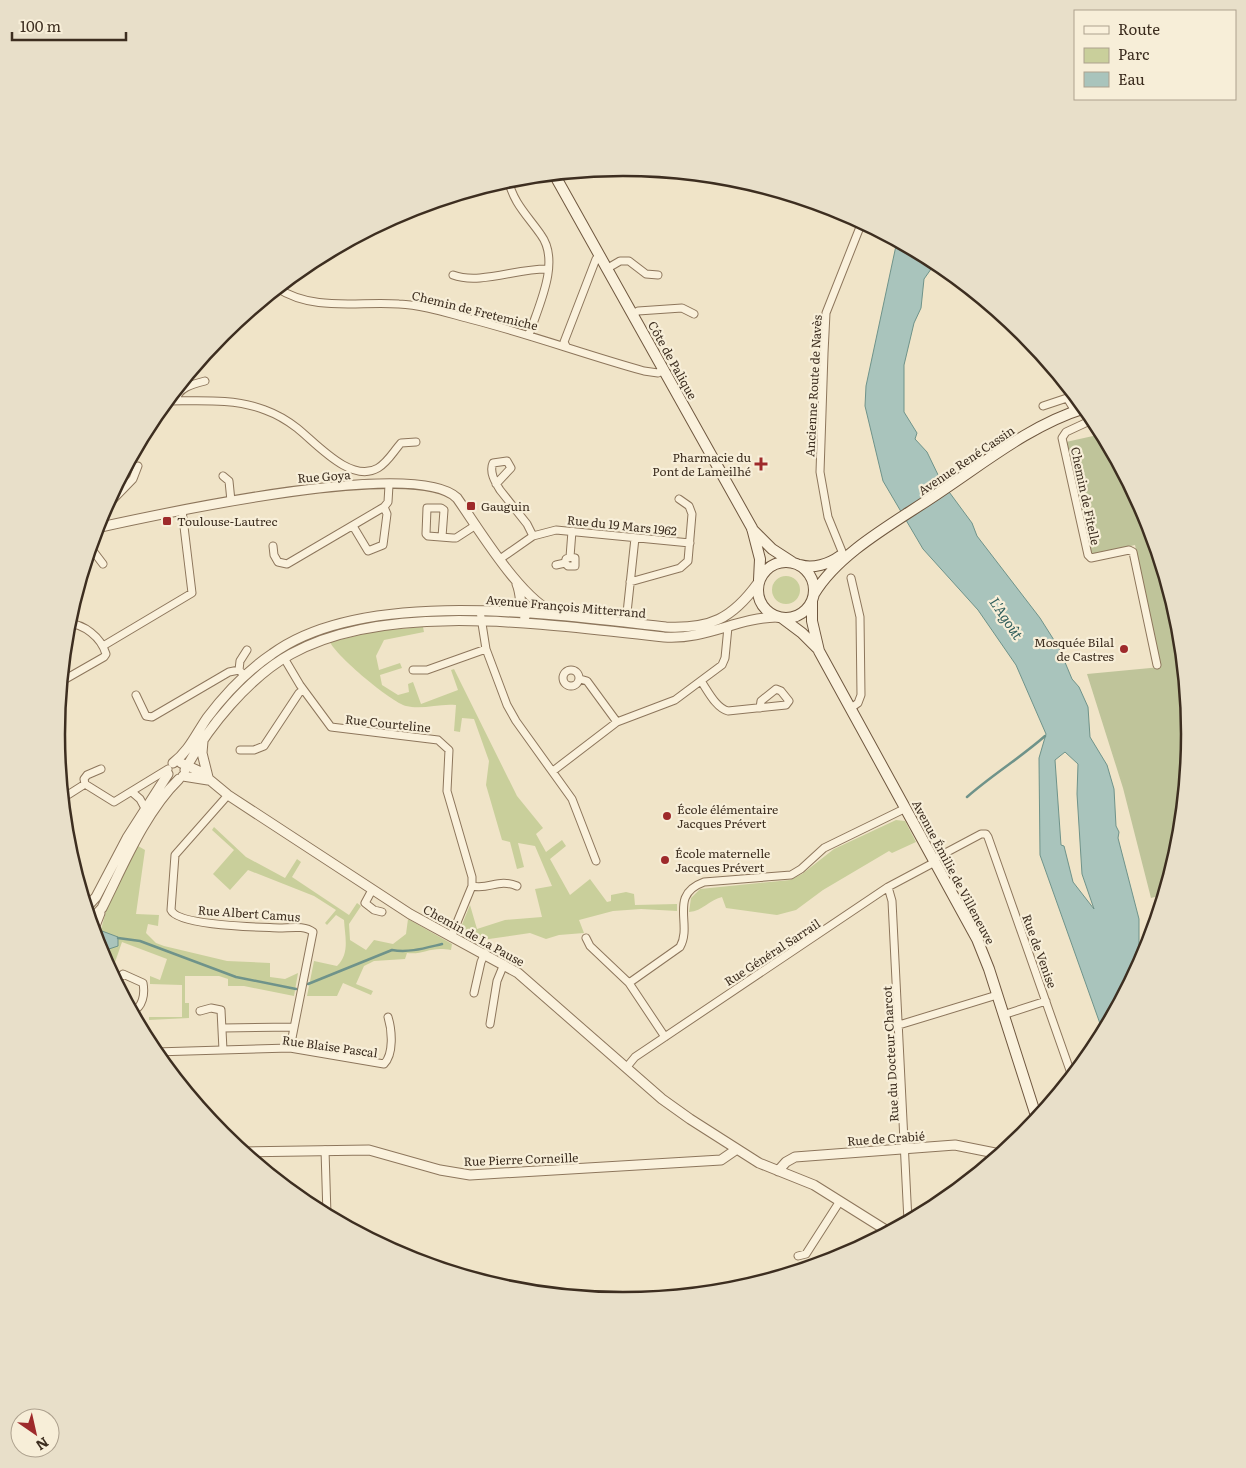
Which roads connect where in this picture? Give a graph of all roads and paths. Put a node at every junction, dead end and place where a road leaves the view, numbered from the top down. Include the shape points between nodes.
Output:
1 (564, 179) edge
2 (558, 180) edge
3 (511, 188) edge
4 (573, 204) junction
5 (859, 229) edge
6 (599, 258) junction
7 (608, 268) junction
8 (548, 270) junction
9 (453, 275) dead end
10 (658, 275) dead end
11 (283, 291) edge
12 (633, 314) junction
13 (694, 314) dead end
14 (529, 335) junction
15 (566, 346) junction
16 (661, 371) junction
17 (205, 382) dead end
18 (184, 389) edge
19 (177, 398) edge
20 (176, 401) joint
21 (1072, 403) edge
22 (1043, 406) dead end
23 (1078, 411) edge
24 (1086, 423) edge
25 (416, 442) dead end
26 (138, 466) dead end
27 (368, 472) junction
28 (223, 476) dead end
29 (496, 484) dead end
30 (389, 485) junction
31 (369, 486) junction
32 (121, 492) edge
33 (679, 499) dead end
34 (231, 501) junction
35 (384, 507) junction
36 (182, 510) junction
37 (476, 525) junction
38 (105, 526) edge
39 (353, 526) junction
40 (752, 528) junction
41 (572, 531) junction
42 (533, 536) junction
43 (442, 537) junction
44 (635, 538) junction
45 (690, 543) junction
46 (865, 543) junction
47 (274, 546) dead end
48 (95, 554) edge
49 (843, 554) junction
50 (500, 559) junction
51 (794, 563) junction
52 (102, 564) dead end
53 (556, 565) dead end
54 (514, 577) junction
55 (851, 578) dead end
56 (759, 581) junction
57 (630, 582) junction
58 (813, 598) junction
59 (536, 602) junction
60 (480, 611) junction
61 (525, 616) junction
62 (567, 616) junction
63 (779, 618) junction
64 (481, 621) junction
65 (626, 622) junction
66 (76, 626) edge
67 (728, 627) junction
68 (102, 646) junction
69 (486, 649) junction
70 (248, 650) dead end
71 (819, 651) junction
72 (284, 658) junction
73 (1157, 664) dead end
74 (413, 670) dead end
75 (242, 673) junction
76 (68, 677) edge
77 (580, 679) dead end
78 (701, 681) junction
79 (303, 690) junction
80 (136, 695) dead end
81 (760, 708) dead end
82 (851, 708) junction
83 (617, 722) junction
84 (204, 738) junction
85 (240, 750) dead end
86 (101, 769) dead end
87 (553, 771) junction
88 (176, 772) junction
89 (209, 780) junction
90 (85, 784) junction
91 (132, 792) junction
92 (69, 794) edge
93 (228, 795) junction
94 (906, 808) junction
95 (146, 810) junction
96 (986, 834) joint
97 (596, 861) dead end
98 (935, 861) junction
99 (472, 886) junction
100 (517, 886) dead end
101 (888, 887) junction
102 (372, 890) junction
103 (91, 902) edge
104 (102, 908) junction
105 (382, 912) dead end
106 (96, 915) edge
107 (97, 920) edge
108 (451, 936) junction
109 (586, 938) dead end
110 (485, 953) junction
111 (504, 964) junction
112 (121, 976) edge
113 (629, 983) junction
114 (474, 993) dead end
115 (997, 995) junction
116 (1046, 1001) junction
117 (137, 1008) edge
118 (200, 1012) dead end
119 (1004, 1014) junction
120 (388, 1017) dead end
121 (490, 1024) dead end
122 (899, 1025) junction
123 (294, 1027) junction
124 (223, 1028) junction
125 (664, 1037) junction
126 (290, 1048) junction
127 (223, 1050) junction
128 (164, 1052) edge
129 (626, 1068) junction
130 (1070, 1069) edge
131 (1034, 1112) edge
132 (737, 1149) junction
133 (906, 1149) junction
134 (325, 1150) junction
135 (253, 1152) edge
136 (993, 1153) edge
137 (778, 1172) junction
138 (840, 1201) junction
139 (327, 1206) edge
140 (908, 1213) edge
141 (882, 1228) edge
142 (798, 1256) dead end

1 - 4 main road
2 - 4 main road
3 - 8 street via 518,206 545,243
4 - 6 main road, Côte de Palique
5 - 49 street, Ancienne Route de Navès via 825,323 820,472 828,517
6 - 7 main road, Côte de Palique
6 - 15 street via 564,342
7 - 10 street via 620,261 629,261 646,274
7 - 12 main road, Côte de Palique
8 - 9 street via 470,278
8 - 14 street
11 - 14 street, Chemin de Fretemiche via 296,298 317,302 410,305
12 - 13 street via 682,308
12 - 16 main road, Côte de Palique
14 - 15 street, Chemin de Fretemiche
15 - 16 street, Chemin de Fretemiche via 639,370
16 - 40 main road, Côte de Palique
17 - 18 street
19 - 20 street
20 - 27 street via 234,403 266,410 292,424 336,461
21 - 22 street via 1067,398
23 - 46 main road, Avenue René Cassin via 1049,421
24 - 73 street, Chemin de Fitelle via 1066,432 1062,438 1088,556 1133,552
25 - 27 street via 401,443 384,464
26 - 32 street via 133,479
27 - 31 street
28 - 34 street via 229,481
29 - 42 street
30 - 31 street, Rue Goya
30 - 35 street via 388,502
30 - 37 street, Rue Goya via 444,489 457,498
31 - 34 street, Rue Goya via 308,489
33 - 45 street via 691,510
34 - 36 street, Rue Goya
35 - 39 street
35 - 39 street via 387,514 383,545 368,551
36 - 38 street, Rue Goya
36 - 68 street via 192,593
37 - 43 street via 456,538
37 - 50 street, Rue Goya
39 - 47 street via 287,564 278,562
40 - 51 main road, Côte de Palique via 772,549
40 - 56 main road, Côte de Palique via 760,559
41 - 42 street, Rue du 19 Mars 1962 via 556,530
41 - 44 street, Rue du 19 Mars 1962
41 - 53 street via 568,560
42 - 50 street, Rue du 19 Mars 1962
43 - 43 street via 426,535 427,508 444,510
44 - 45 street, Rue du 19 Mars 1962
44 - 57 street
45 - 57 street via 689,558 683,566
46 - 49 main road, Avenue René Cassin
46 - 58 main road, Avenue René Cassin via 828,573
48 - 52 street
49 - 51 main road, Avenue René Cassin via 823,564 805,567
50 - 54 street, Rue Goya
51 - 56 main road via 784,562 769,567
51 - 58 main road via 809,574
54 - 59 street, Rue Goya
54 - 61 street, Rue Goya
55 - 82 street via 860,617 861,695 858,704
56 - 63 main road via 757,592 763,608
56 - 65 street, Avenue François Mitterrand via 737,609 715,621 676,627
57 - 65 street
58 - 63 main road via 800,615
58 - 71 main road, Avenue Émilie de Villeneuve via 812,621
59 - 61 street
59 - 62 street, Rue Goya via 549,611
60 - 61 street, Avenue François Mitterrand via 510,611
60 - 64 street
60 - 75 street, Avenue François Mitterrand via 390,615 337,625 287,644
61 - 62 street, Avenue François Mitterrand
61 - 64 street, Avenue François Mitterrand
61 - 67 street, Avenue François Mitterrand via 674,638 700,636
62 - 65 street, Avenue François Mitterrand
63 - 67 street, Avenue François Mitterrand via 752,619
63 - 71 main road, Avenue Émilie de Villeneuve via 802,633
64 - 69 street
64 - 72 street, Avenue François Mitterrand via 376,627 324,640
66 - 68 street via 88,630
67 - 78 street via 724,662
68 - 76 street via 106,652 104,657
69 - 74 street via 427,670
69 - 87 street via 511,713
70 - 75 street via 240,661
71 - 82 main road, Avenue Émilie de Villeneuve
72 - 79 street, Rue Courteline
72 - 84 street, Avenue François Mitterrand via 254,682
75 - 80 street via 229,672 152,717 146,716
75 - 88 street, Avenue François Mitterrand via 185,753
77 - 83 street via 587,681
78 - 81 street via 724,710
78 - 83 street via 675,700
79 - 85 street via 264,746
79 - 99 street, Rue Courteline via 334,728 438,740 446,746 450,755 447,791
82 - 94 main road, Avenue Émilie de Villeneuve
83 - 87 street
84 - 88 street, Avenue François Mitterrand
84 - 89 street via 202,752
86 - 90 street via 87,774
87 - 97 street via 579,813
88 - 89 street, Chemin de La Pause via 199,771
88 - 91 street via 150,781
88 - 95 street, Avenue François Mitterrand
88 - 104 street, Avenue François Mitterrand
89 - 93 street, Chemin de La Pause
90 - 91 street via 112,802
90 - 92 street
91 - 95 street
93 - 102 street, Chemin de La Pause
93 - 123 street, Rue Albert Camus via 175,856 171,910 184,919 233,926 311,930 314,936
94 - 98 main road, Avenue Émilie de Villeneuve
94 - 113 street via 832,843 796,873 785,877 704,882 695,886 683,903 680,947
95 - 103 street, Avenue François Mitterrand
96 - 98 street, Rue Général Sarrail
96 - 116 street, Rue de Venise
98 - 101 street, Rue Général Sarrail
98 - 115 main road, Avenue Émilie de Villeneuve via 977,939
99 - 100 street via 481,888 506,882
99 - 108 street
101 - 122 street, Rue du Docteur Charcot via 892,896
101 - 125 street, Rue Général Sarrail
102 - 105 street via 365,903
102 - 108 street, Chemin de La Pause
104 - 106 street, Avenue François Mitterrand
104 - 107 street
108 - 110 street, Chemin de La Pause
109 - 113 street via 590,946
110 - 111 street, Chemin de La Pause
110 - 114 street
111 - 121 street via 497,981
111 - 129 street, Chemin de La Pause via 552,1000
112 - 117 street via 123,974 143,983 143,995
113 - 125 street
115 - 119 main road, Avenue Émilie de Villeneuve
115 - 122 street
116 - 119 street
116 - 130 street, Rue de Venise
118 - 124 street via 211,1008 221,1010
119 - 131 main road, Avenue Émilie de Villeneuve
120 - 126 street, Rue Blaise Pascal via 392,1031 388,1060 384,1064
122 - 133 street, Rue du Docteur Charcot
123 - 124 street, Rue Blaise Pascal
123 - 126 street, Rue Albert Camus
124 - 127 street
125 - 129 street, Rue Général Sarrail via 635,1057
126 - 127 street, Rue Blaise Pascal
127 - 128 street, Rue Blaise Pascal
129 - 132 street, Chemin de La Pause via 676,1110
132 - 134 street, Rue Pierre Corneille via 721,1160 470,1175 374,1151
132 - 137 street, Chemin de La Pause
133 - 136 street, Rue de Crabié via 960,1146
133 - 137 street, Rue de Crabié via 794,1157
133 - 140 street, Rue du Docteur Charcot
134 - 135 street, Rue Pierre Corneille
134 - 139 street
137 - 138 street, Chemin de La Pause via 814,1186
138 - 141 street, Chemin de La Pause
138 - 142 street via 806,1254

